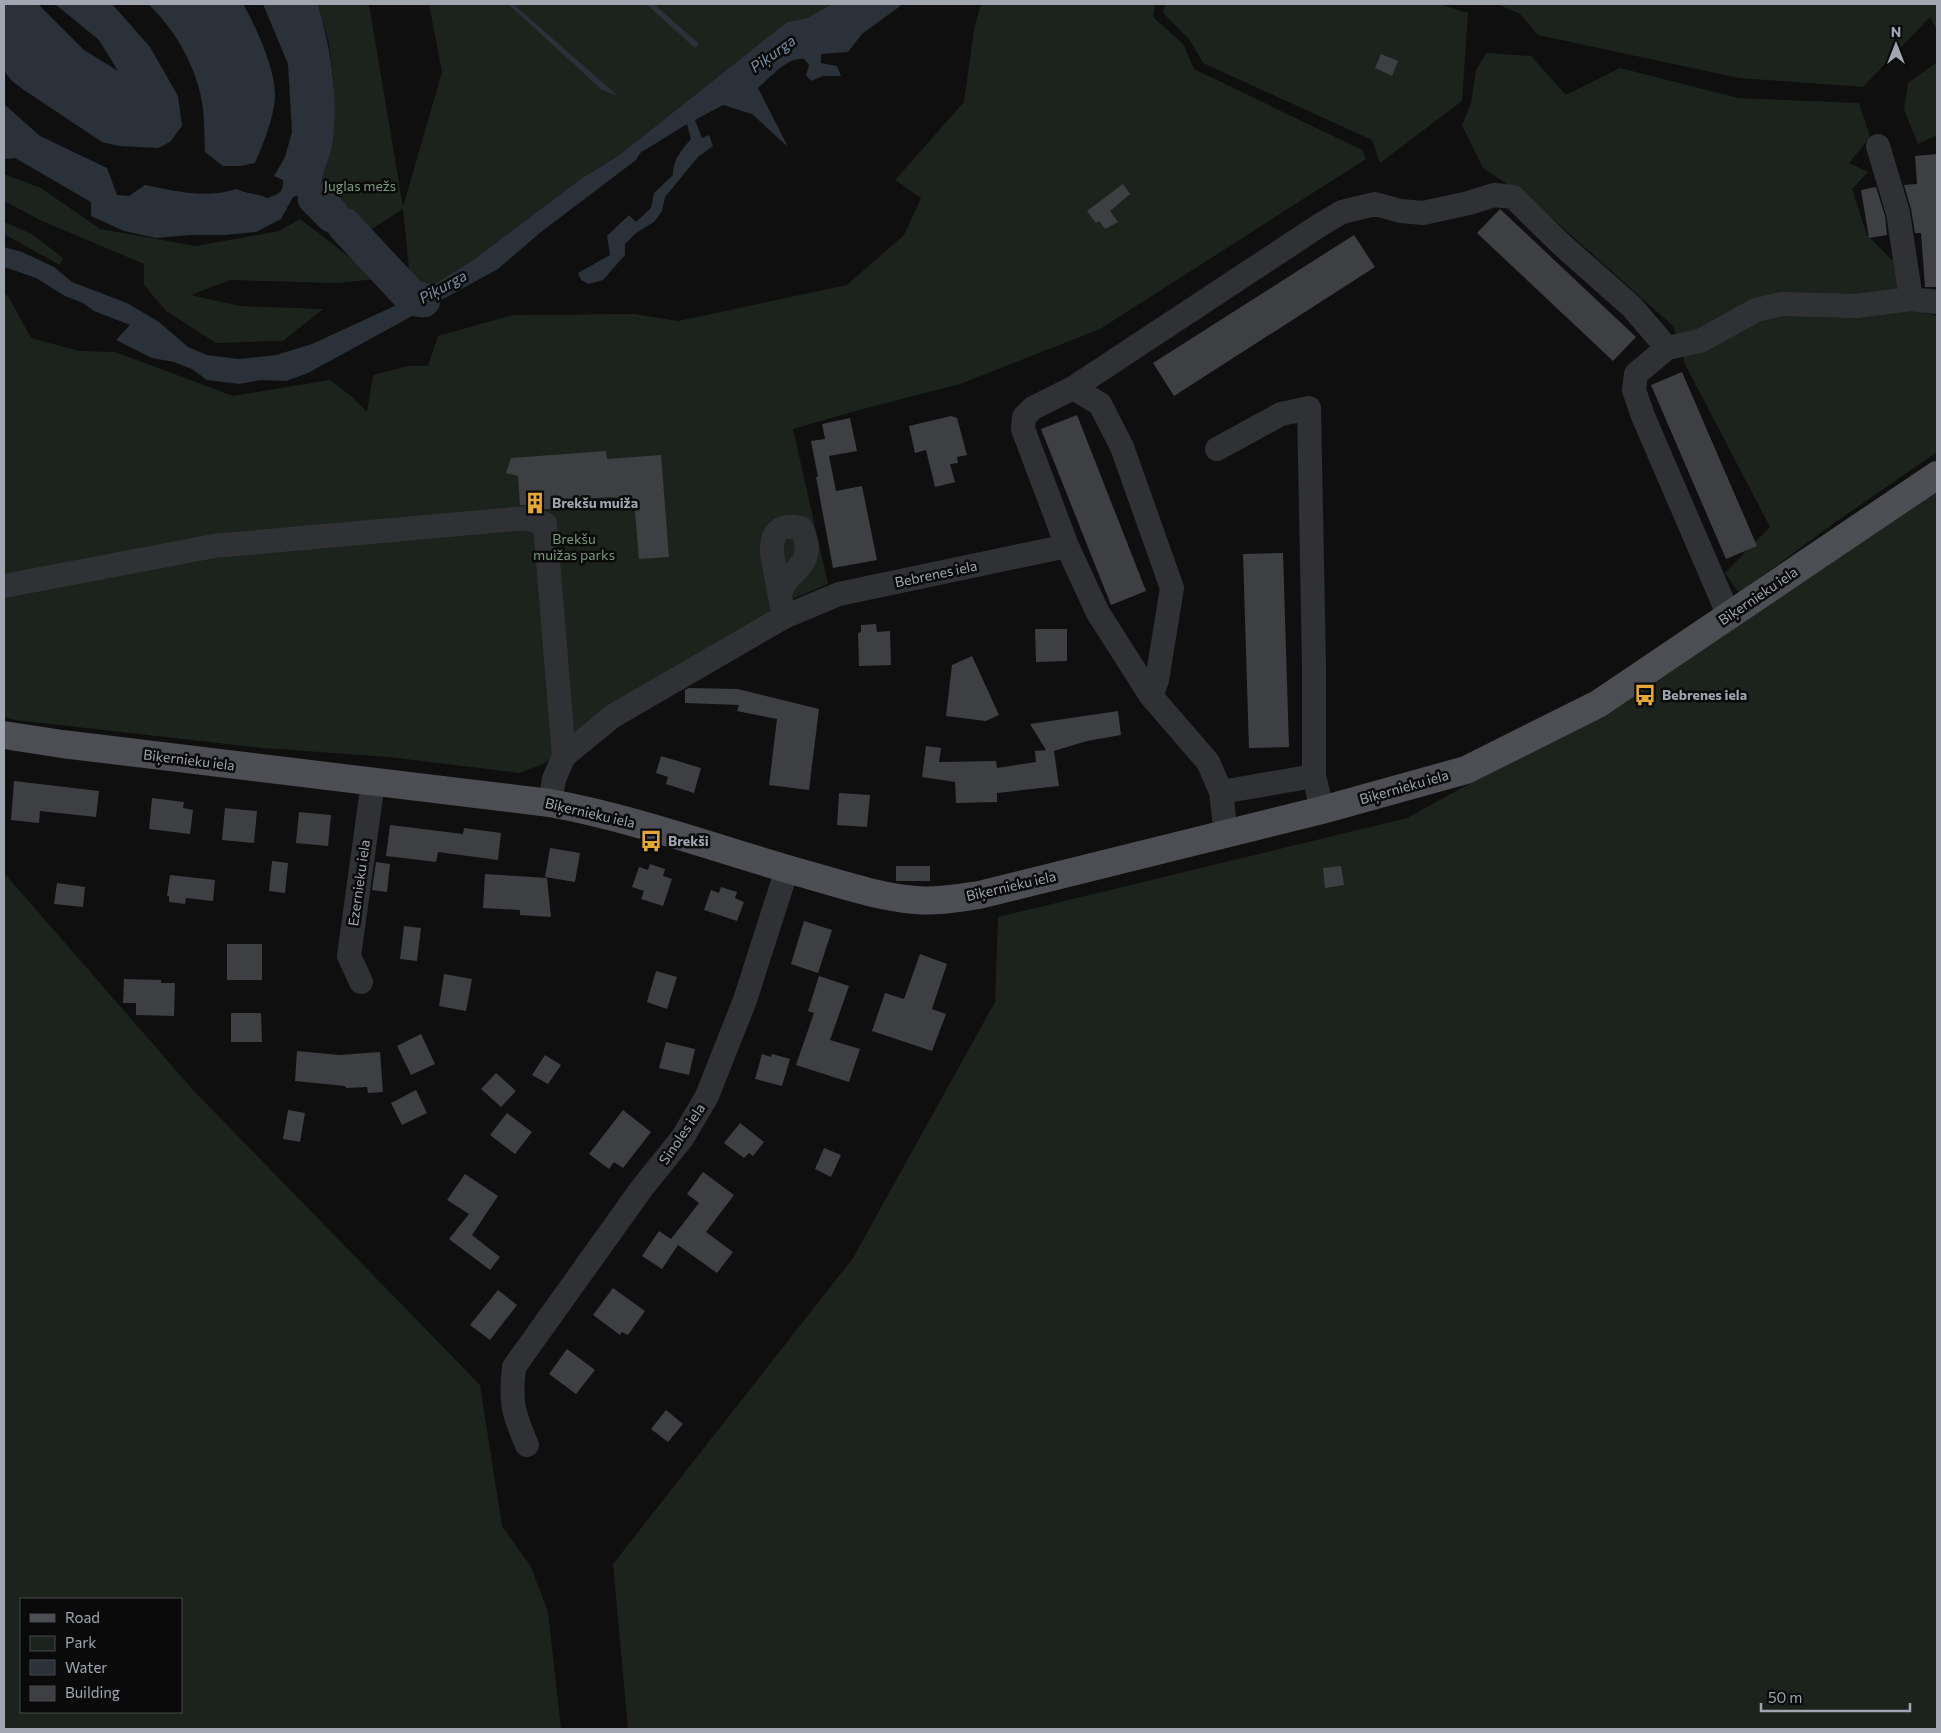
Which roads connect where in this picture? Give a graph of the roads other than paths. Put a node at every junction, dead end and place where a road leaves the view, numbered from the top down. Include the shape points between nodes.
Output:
1 (1878, 146) dead end
2 (1911, 299) junction
3 (1937, 302) edge
4 (1667, 348) junction
5 (1073, 388) junction
6 (1217, 449) dead end
7 (1937, 475) edge
8 (1066, 546) junction
9 (4, 586) edge
10 (1729, 616) junction
11 (1152, 696) junction
12 (4, 735) edge
13 (564, 756) junction
14 (1314, 776) junction
15 (373, 782) junction
16 (1221, 792) junction
17 (550, 803) junction
18 (1322, 810) junction
19 (1226, 834) junction
20 (788, 869) junction
21 (361, 982) dead end
22 (527, 1445) dead end

1 - 2 street via 1898,213
2 - 3 street
2 - 4 street via 1856,306 1782,304 1756,310 1700,341
4 - 5 street via 1632,307 1513,197 1494,195 1423,213 1375,204 1342,212
4 - 10 street via 1636,374 1634,390
5 - 8 street via 1033,408 1024,417 1023,429
5 - 11 street via 1100,404 1122,447 1172,588
6 - 14 street via 1281,414 1309,408
7 - 10 main road, Biķernieku iela
8 - 11 street via 1098,613
8 - 13 street, Bebrenes iela via 782,606 613,716
9 - 13 street via 214,546 526,518 545,524
10 - 18 main road, Biķernieku iela via 1598,704 1466,770
11 - 16 street via 1208,762
12 - 15 main road, Biķernieku iela
13 - 17 street, Bebrenes iela via 554,779
14 - 16 street
14 - 18 street
15 - 17 main road, Biķernieku iela
15 - 21 street, Ezernieku iela via 349,956
16 - 19 street
17 - 20 main road, Biķernieku iela via 594,811
18 - 19 main road, Biķernieku iela
19 - 20 main road, Biķernieku iela via 948,900 917,901 891,897
20 - 22 street, Sinoles iela via 745,1000 707,1096 683,1137 642,1188 514,1367 511,1392 515,1418

